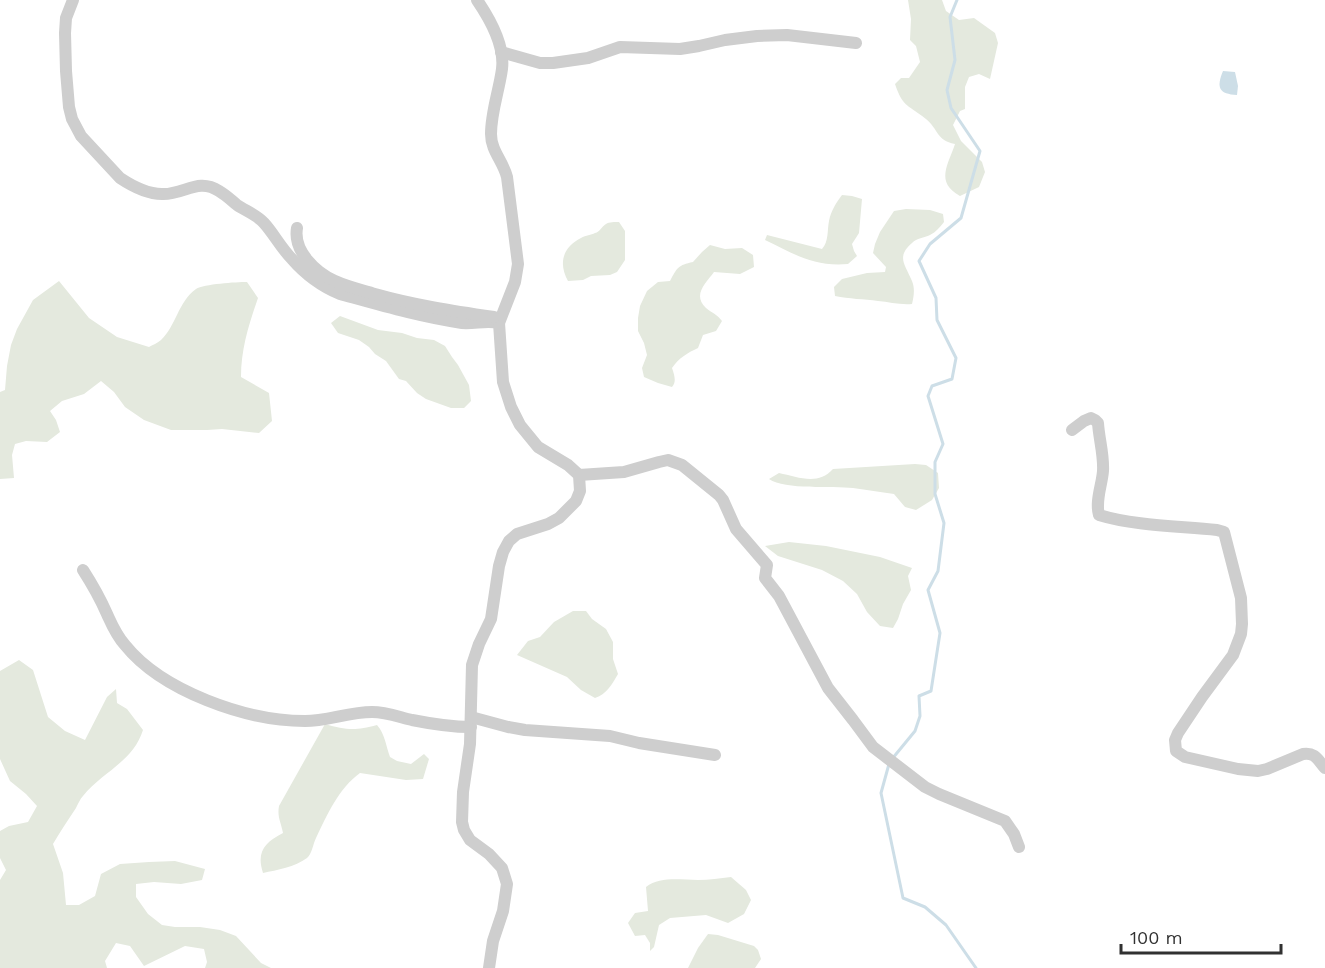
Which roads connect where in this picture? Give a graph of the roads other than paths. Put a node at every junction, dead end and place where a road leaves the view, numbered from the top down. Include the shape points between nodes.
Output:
1 (73, 0) edge
2 (477, 0) edge
3 (856, 43) dead end
4 (501, 52) junction
5 (297, 228) dead end
6 (500, 320) junction
7 (1072, 430) dead end
8 (579, 476) junction
9 (83, 570) dead end
10 (471, 722) junction
11 (715, 755) dead end
12 (1325, 768) edge
13 (1019, 847) dead end
14 (489, 968) edge

1 - 6 street via 65,33 69,107 81,136 120,178 162,194 202,185 219,190 258,217 302,270 340,294 432,318 465,323
2 - 4 street
3 - 4 street via 787,35 757,36 680,49 620,47 588,58 553,63
4 - 6 street via 502,69 491,134 493,149 507,177 518,264
5 - 6 street via 304,256 334,281 410,303
6 - 8 street via 504,382 520,425 533,442
7 - 12 street via 1091,418 1098,423 1103,471 1099,515 1224,532 1241,598 1241,634 1233,655 1178,733 1176,751 1185,757 1258,771 1309,753
8 - 10 street via 580,491 568,510 548,524 517,534 503,552 491,619 472,665
8 - 13 street via 624,472 668,460 682,465 719,495 736,529 767,565 765,578 779,596 828,688 873,747 925,787 1005,821
9 - 10 street via 111,624 133,655 180,688 209,701 276,720 306,721 376,712 434,725
10 - 11 street via 610,736
10 - 14 street via 462,822 470,840 502,868 507,884

